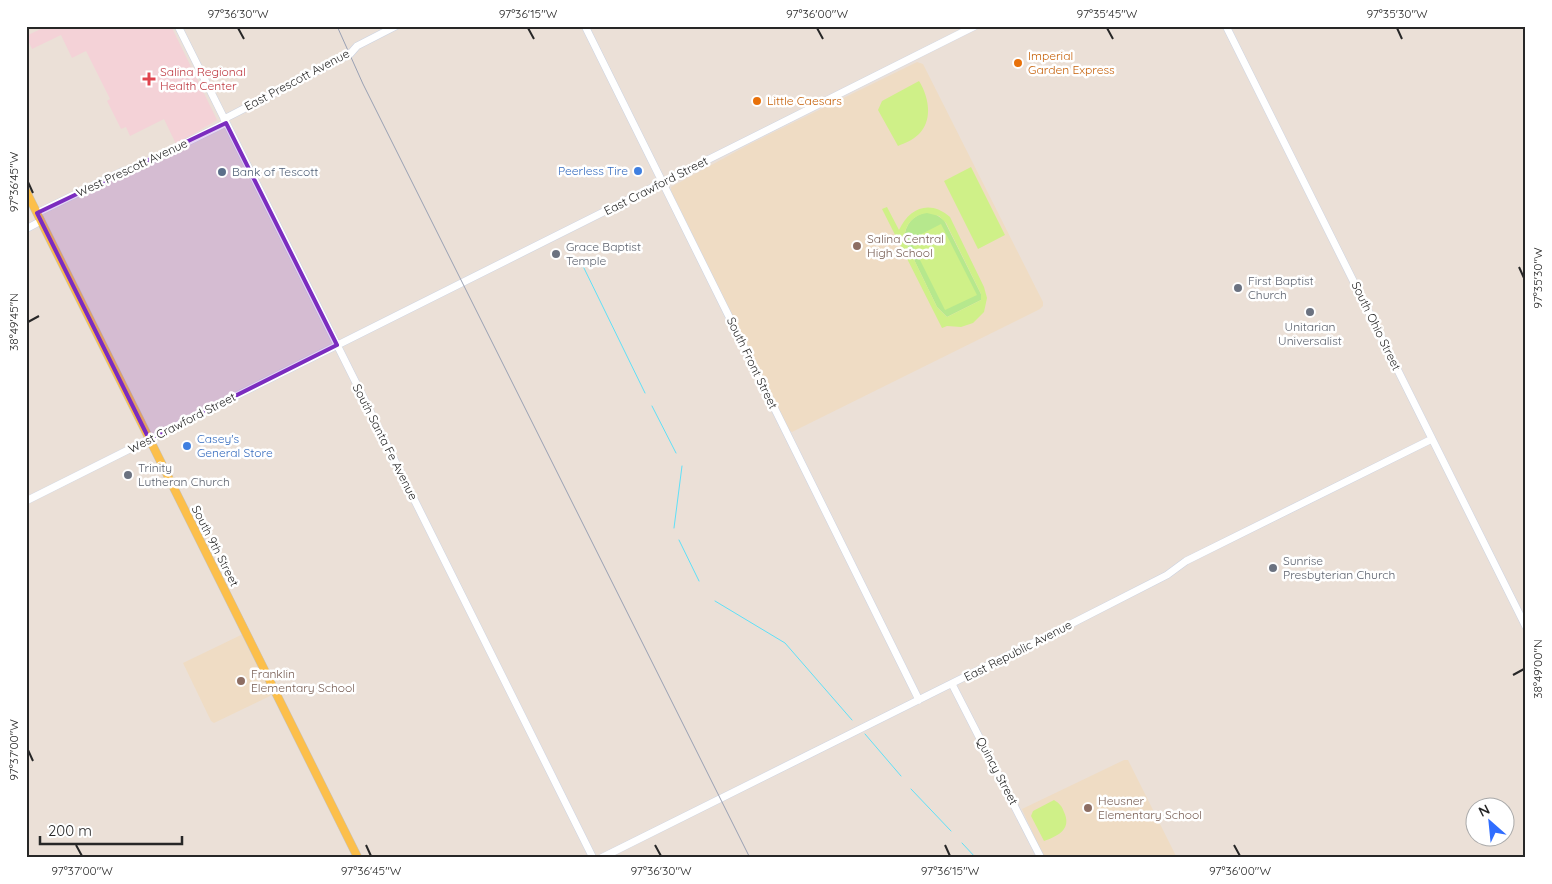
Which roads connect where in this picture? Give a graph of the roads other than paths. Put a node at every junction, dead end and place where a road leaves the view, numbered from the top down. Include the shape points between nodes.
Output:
1 (178, 26) edge
2 (396, 26) edge
3 (585, 26) edge
4 (975, 26) edge
5 (1226, 26) edge
6 (225, 121) junction
7 (662, 182) junction
8 (26, 191) edge
9 (37, 213) junction
10 (41, 221) junction
11 (26, 229) edge
12 (337, 345) junction
13 (149, 439) junction
14 (1432, 439) junction
15 (26, 501) edge
16 (1526, 627) edge
17 (952, 684) junction
18 (919, 700) junction
19 (358, 858) edge
20 (592, 858) edge
21 (601, 858) edge
22 (1041, 858) edge

1 - 6 main road, South Santa Fe Avenue
2 - 6 main road, East Prescott Avenue
3 - 7 main road, South Front Street
4 - 7 main road, East Crawford Street
5 - 14 main road, South Ohio Street
6 - 9 main road, West Prescott Avenue via 141,165
6 - 12 main road, South Santa Fe Avenue
7 - 12 main road, East Crawford Street
7 - 18 main road, South Front Street
8 - 9 main road, South 9th Street
9 - 10 main road, South 9th Street
10 - 11 main road
10 - 13 main road, South 9th Street
12 - 13 main road, West Crawford Street
12 - 20 main road, South Santa Fe Avenue
13 - 15 main road, West Crawford Street
13 - 19 main road, South 9th Street
14 - 16 main road, South Ohio Street
14 - 17 main road, East Republic Avenue via 1186,561 1167,575
17 - 18 main road, East Republic Avenue
17 - 22 main road, Quincy Street
18 - 21 main road, East Republic Avenue

